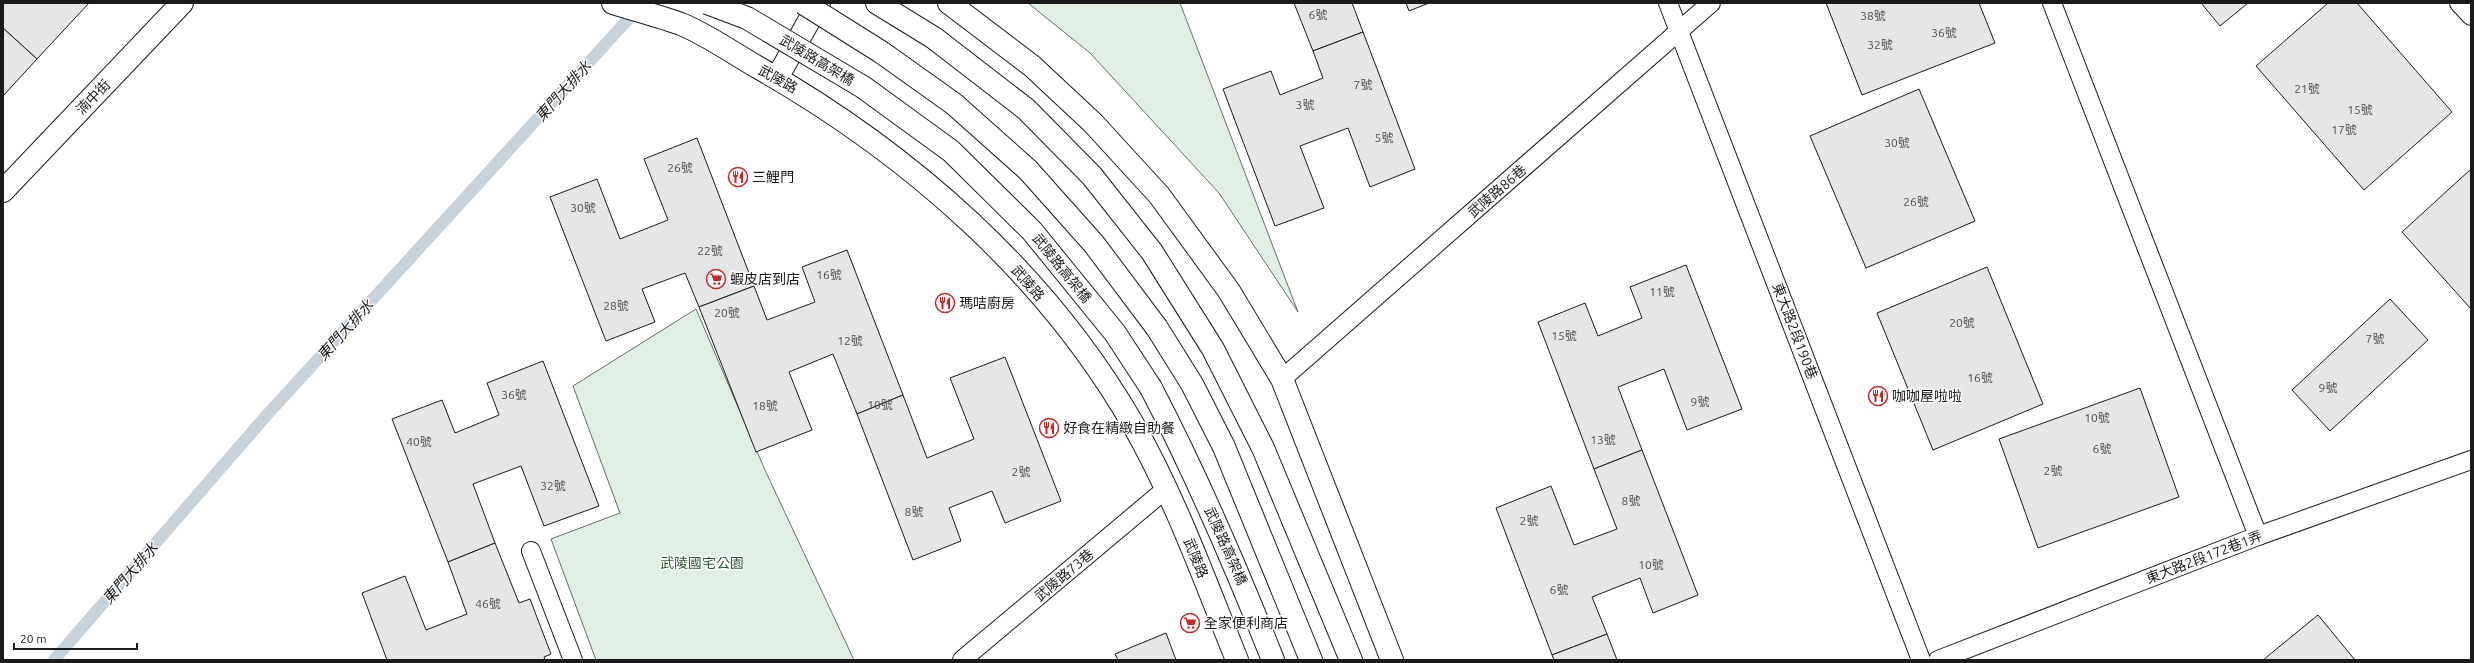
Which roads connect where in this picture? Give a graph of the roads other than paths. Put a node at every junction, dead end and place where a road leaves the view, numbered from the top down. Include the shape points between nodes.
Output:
1 (182, 3) edge
2 (613, 3) edge
3 (707, 3) edge
4 (803, 3) edge
5 (819, 3) edge
6 (877, 3) edge
7 (949, 3) edge
8 (1668, 3) edge
9 (1711, 3) edge
10 (2052, 3) edge
11 (2459, 3) edge
12 (2471, 16) edge
13 (1680, 30) junction
14 (777, 78) junction
15 (3, 191) edge
16 (1282, 379) junction
17 (2471, 460) edge
18 (1166, 489) junction
19 (2258, 536) junction
20 (530, 551) dead end
21 (573, 660) edge
22 (962, 660) edge
23 (1237, 660) edge
24 (1273, 660) edge
25 (1311, 660) edge
26 (1351, 660) edge
27 (1392, 660) edge
28 (1921, 660) edge
29 (1938, 660) edge

1 - 15 main road, 湳中街
2 - 14 main road, 武陵路 via 682,25
3 - 24 main road, 武陵路高架橋, bridge via 747,18 863,87 952,152 1032,231 1115,333 1151,388 1182,447
4 - 25 main road, bridge via 881,52 954,104 1028,170 1094,244 1157,328 1192,384 1224,447
5 - 14 main road
6 - 26 main road via 934,38 1026,109 1092,176 1152,252 1213,349 1262,448
7 - 16 main road via 1032,66 1093,123 1159,195 1229,291
8 - 13 lane, 東大路2段190巷
9 - 13 lane, 武陵路86巷
10 - 19 lane
11 - 12 lane
13 - 16 lane, 武陵路86巷
13 - 28 lane, 東大路2段190巷
14 - 18 main road, 武陵路 via 802,92 902,162 985,234 1039,293 1093,363 1134,426
16 - 27 main road
17 - 19 lane, 東大路2段172巷1弄
18 - 22 lane, 武陵路73巷
18 - 23 main road, 武陵路
19 - 29 lane, 東大路2段172巷1弄
20 - 21 lane

